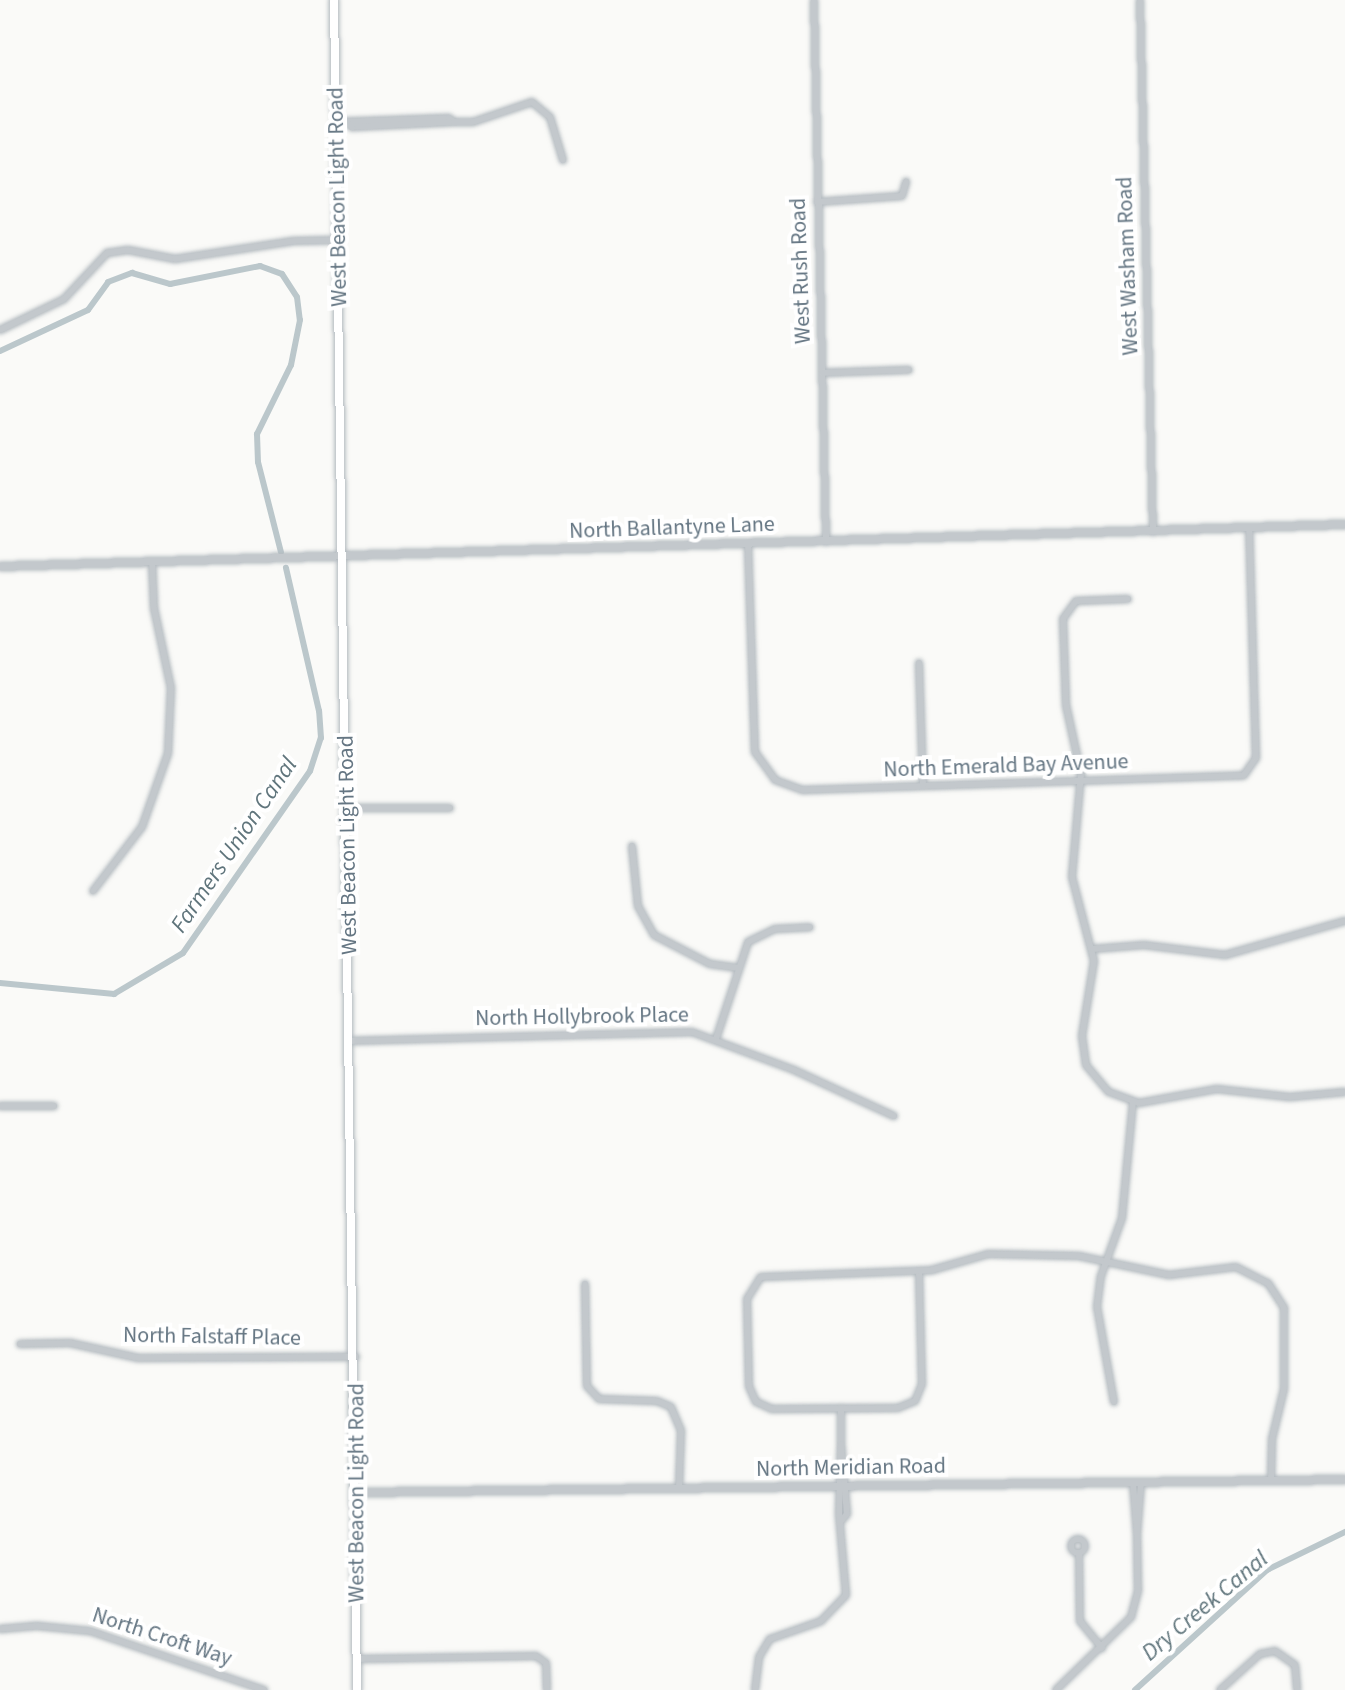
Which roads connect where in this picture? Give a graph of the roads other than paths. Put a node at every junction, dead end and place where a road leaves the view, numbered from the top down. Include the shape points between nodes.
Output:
1 (334, 0) edge
2 (814, 0) edge
3 (1140, 0) edge
4 (341, 122) junction
5 (563, 160) dead end
6 (906, 182) dead end
7 (817, 202) junction
8 (339, 240) junction
9 (0, 330) edge
10 (909, 370) dead end
11 (822, 373) junction
12 (1345, 524) edge
13 (1249, 528) junction
14 (1153, 532) junction
15 (826, 542) junction
16 (748, 544) junction
17 (343, 557) junction
18 (152, 561) junction
19 (0, 566) edge
20 (1128, 599) dead end
21 (919, 663) dead end
22 (1082, 781) junction
23 (923, 786) junction
24 (347, 808) junction
25 (450, 808) dead end
26 (632, 846) dead end
27 (93, 891) dead end
28 (1345, 921) edge
29 (810, 927) dead end
30 (1093, 949) junction
31 (739, 968) junction
32 (716, 1039) junction
33 (351, 1041) junction
34 (1345, 1092) edge
35 (1133, 1102) junction
36 (0, 1106) edge
37 (54, 1106) dead end
38 (894, 1116) dead end
39 (1106, 1261) junction
40 (919, 1271) junction
41 (585, 1284) dead end
42 (20, 1344) dead end
43 (356, 1357) junction
44 (1114, 1402) dead end
45 (841, 1408) junction
46 (1345, 1479) edge
47 (1271, 1480) junction
48 (1137, 1482) junction
49 (842, 1486) junction
50 (679, 1488) junction
51 (358, 1492) junction
52 (1079, 1553) dead end
53 (0, 1629) edge
54 (1102, 1648) junction
55 (357, 1659) junction
56 (264, 1690) edge
57 (357, 1690) edge
58 (547, 1690) edge
59 (755, 1690) edge
60 (1056, 1690) edge
61 (1220, 1690) edge
62 (1297, 1690) edge

1 - 4 main road, West Beacon Light Road
2 - 7 street, West Rush Road
3 - 14 street, West Washam Road
4 - 5 street via 352,127 473,122 532,102 550,117
4 - 8 main road, West Beacon Light Road
6 - 7 street via 902,196
7 - 11 street, West Rush Road
8 - 9 street via 294,241 175,259 128,250 107,253 64,299
8 - 17 main road, West Beacon Light Road
10 - 11 street
11 - 15 street, West Rush Road
12 - 13 street, North Ballantyne Lane
13 - 14 street, North Ballantyne Lane
13 - 22 street, North Emerald Bay Avenue via 1256,758 1250,772
14 - 15 street, North Ballantyne Lane
15 - 16 street, North Ballantyne Lane
16 - 17 street, North Ballantyne Lane
16 - 23 street, North Emerald Bay Avenue via 753,744 767,773 803,790
17 - 18 street, North Ballantyne Lane
17 - 24 main road, West Beacon Light Road
18 - 19 street, North Ballantyne Lane
18 - 27 street via 154,608 171,688 168,753 142,827
20 - 22 street via 1076,601 1065,611 1066,705
21 - 23 street
22 - 23 street, North Emerald Bay Avenue
22 - 30 street via 1071,862
24 - 25 street
24 - 33 main road, West Beacon Light Road
26 - 31 street via 638,906 654,935 710,964
28 - 30 street via 1225,955 1144,945
29 - 31 street via 775,929 754,938 744,948
30 - 35 street via 1083,1057 1102,1087
31 - 32 street
32 - 33 street, North Hollybrook Place via 667,1030
32 - 38 street, North Hollybrook Place
33 - 43 main road, West Beacon Light Road
34 - 35 street via 1290,1097 1217,1089
35 - 39 street via 1122,1218
36 - 37 street
39 - 40 street via 983,1255
39 - 44 street via 1097,1317
39 - 47 street via 1169,1275 1236,1267 1273,1288 1284,1308 1284,1389 1272,1439
40 - 45 street via 922,1384 915,1401 898,1408
40 - 45 street via 768,1275 754,1282 747,1299 749,1386 756,1402 772,1409
41 - 50 street via 587,1386 599,1399 657,1401 671,1407 681,1431
42 - 43 street, North Falstaff Place via 70,1343 138,1358
43 - 51 main road, West Beacon Light Road
45 - 49 street
46 - 47 street, North Meridian Road
47 - 48 street, North Meridian Road
48 - 49 street, North Meridian Road
48 - 54 street via 1134,1608 1126,1625
49 - 50 street, North Meridian Road
49 - 59 street via 846,1595 821,1621 770,1639 759,1657
50 - 51 street, North Meridian Road
51 - 55 main road, West Beacon Light Road
52 - 54 street via 1080,1621
53 - 56 street, North Croft Way via 60,1627 102,1634
54 - 60 street
55 - 57 main road, West Beacon Light Road
55 - 58 street via 536,1656 546,1663
61 - 62 street via 1268,1651 1292,1660

